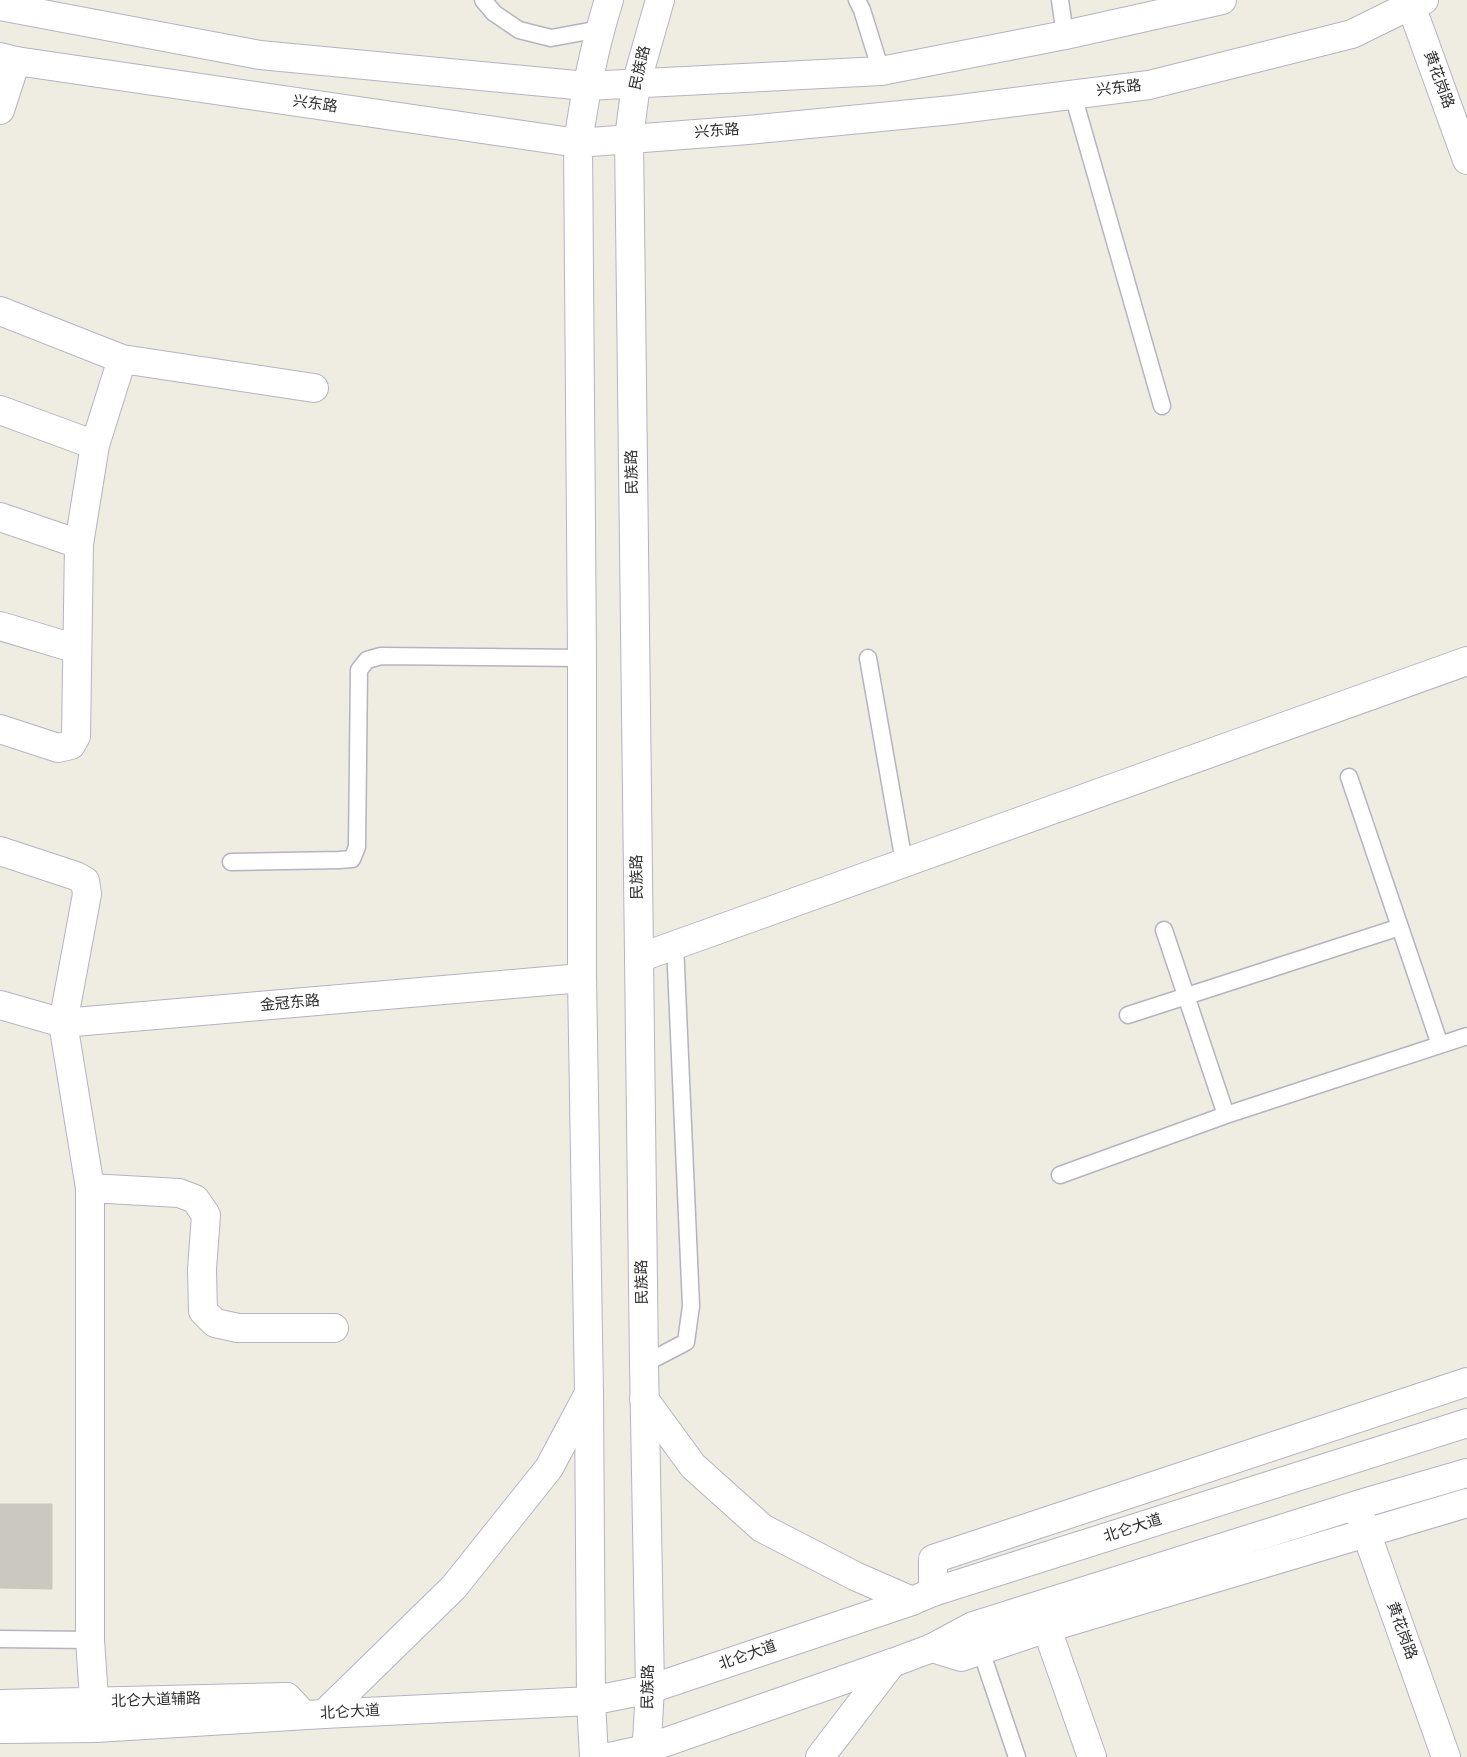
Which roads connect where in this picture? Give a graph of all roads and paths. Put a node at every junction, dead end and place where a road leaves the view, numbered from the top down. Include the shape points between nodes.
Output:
1 (483, 0) edge
2 (609, 0) edge
3 (660, 0) edge
4 (857, 0) edge
5 (1060, 0) edge
6 (1222, 0) edge
7 (1415, 2) edge
8 (0, 6) edge
9 (600, 29) junction
10 (1065, 35) junction
11 (8, 59) edge
12 (881, 71) junction
13 (636, 84) junction
14 (586, 86) junction
15 (1073, 95) junction
16 (0, 110) edge
17 (630, 138) junction
18 (578, 142) junction
19 (1467, 160) edge
20 (0, 311) edge
21 (122, 359) junction
22 (314, 388) dead end
23 (1162, 406) dead end
24 (0, 410) edge
25 (95, 445) junction
26 (0, 517) edge
27 (79, 544) junction
28 (0, 626) edge
29 (76, 650) junction
30 (582, 658) junction
31 (868, 658) dead end
32 (1467, 661) edge
33 (0, 729) edge
34 (1349, 777) dead end
35 (0, 851) edge
36 (231, 862) dead end
37 (904, 862) junction
38 (1400, 927) junction
39 (1164, 930) dead end
40 (675, 944) junction
41 (639, 958) junction
42 (582, 978) junction
43 (1186, 995) junction
44 (0, 1005) edge
45 (1128, 1015) dead end
46 (63, 1023) junction
47 (1467, 1036) edge
48 (1440, 1045) junction
49 (1226, 1116) junction
50 (1060, 1175) dead end
51 (90, 1188) junction
52 (334, 1328) dead end
53 (644, 1364) junction
54 (1467, 1382) edge
55 (590, 1393) junction
56 (644, 1400) junction
57 (1467, 1423) edge
58 (1467, 1473) edge
59 (1467, 1503) edge
60 (1357, 1505) junction
61 (1366, 1534) junction
62 (922, 1596) junction
63 (1043, 1617) junction
64 (977, 1638) junction
65 (0, 1639) edge
66 (90, 1640) junction
67 (892, 1663) junction
68 (650, 1689) junction
69 (591, 1702) junction
70 (0, 1704) edge
71 (314, 1714) junction
72 (95, 1716) junction
73 (0, 1729) edge
74 (1467, 1751) edge
75 (646, 1753) edge
76 (594, 1757) edge
77 (610, 1757) edge
78 (820, 1757) edge
79 (1017, 1757) edge
80 (1092, 1757) edge
81 (1446, 1757) edge
82 (1453, 1757) edge

1 - 9 lane via 494,13 519,30 551,38
2 - 9 main road
3 - 13 main road, 民族路
4 - 12 lane
5 - 10 lane
6 - 10 main road
7 - 15 main road, 兴东路 via 1352,34 1150,85
7 - 19 main road, 黄花岗路
8 - 14 main road via 260,55
9 - 14 main road
10 - 12 main road
11 - 16 main road
11 - 18 main road, 兴东路
12 - 13 main road
13 - 14 main road
13 - 17 main road, 民族路
14 - 18 main road
15 - 17 main road, 兴东路 via 748,130
15 - 23 lane
17 - 18 main road, 兴东路
17 - 41 main road, 民族路
18 - 30 main road
20 - 21 main road
21 - 22 main road
21 - 25 main road
24 - 25 main road
25 - 27 main road
26 - 27 main road
27 - 29 main road
28 - 29 main road
29 - 33 main road via 76,736 70,745 58,748
30 - 36 lane via 381,656 367,660 359,670 357,847 352,859
30 - 42 main road
31 - 37 lane
32 - 37 main road
34 - 38 lane
35 - 46 main road via 85,881 87,894
37 - 40 main road
38 - 43 lane
38 - 48 lane
39 - 43 lane
40 - 41 main road
40 - 53 lane via 691,1306 686,1342
41 - 53 main road, 民族路
42 - 46 main road, 金冠东路
42 - 55 main road
43 - 45 lane
43 - 49 lane
44 - 46 main road, 金冠东路
46 - 51 main road
47 - 48 lane
48 - 49 lane
49 - 50 lane
51 - 52 main road via 179,1193 196,1199 206,1215 203,1311 215,1322 238,1328
51 - 66 main road
53 - 56 main road, 民族路
54 - 62 main road via 933,1559
55 - 69 main road
55 - 71 main road via 549,1468 454,1586
56 - 62 main road via 693,1466 762,1528 855,1576
56 - 68 main road, 民族路
57 - 62 main road, 北仑大道
58 - 60 main road
59 - 61 main road
60 - 61 main road, 黄花岗路
60 - 63 main road
61 - 63 main road
61 - 81 main road, 黄花岗路
62 - 68 main road, 北仑大道
63 - 64 main road
63 - 80 main road
64 - 67 main road via 932,1648
64 - 79 lane
65 - 66 lane
66 - 72 main road
67 - 75 main road
67 - 78 main road
68 - 69 main road, 北仑大道
68 - 75 main road, 民族路
69 - 71 main road, 北仑大道
69 - 76 main road
70 - 72 main road, 北仑大道辅路
71 - 72 main road, 北仑大道
72 - 73 main road, 北仑大道
74 - 82 main road
75 - 77 main road

